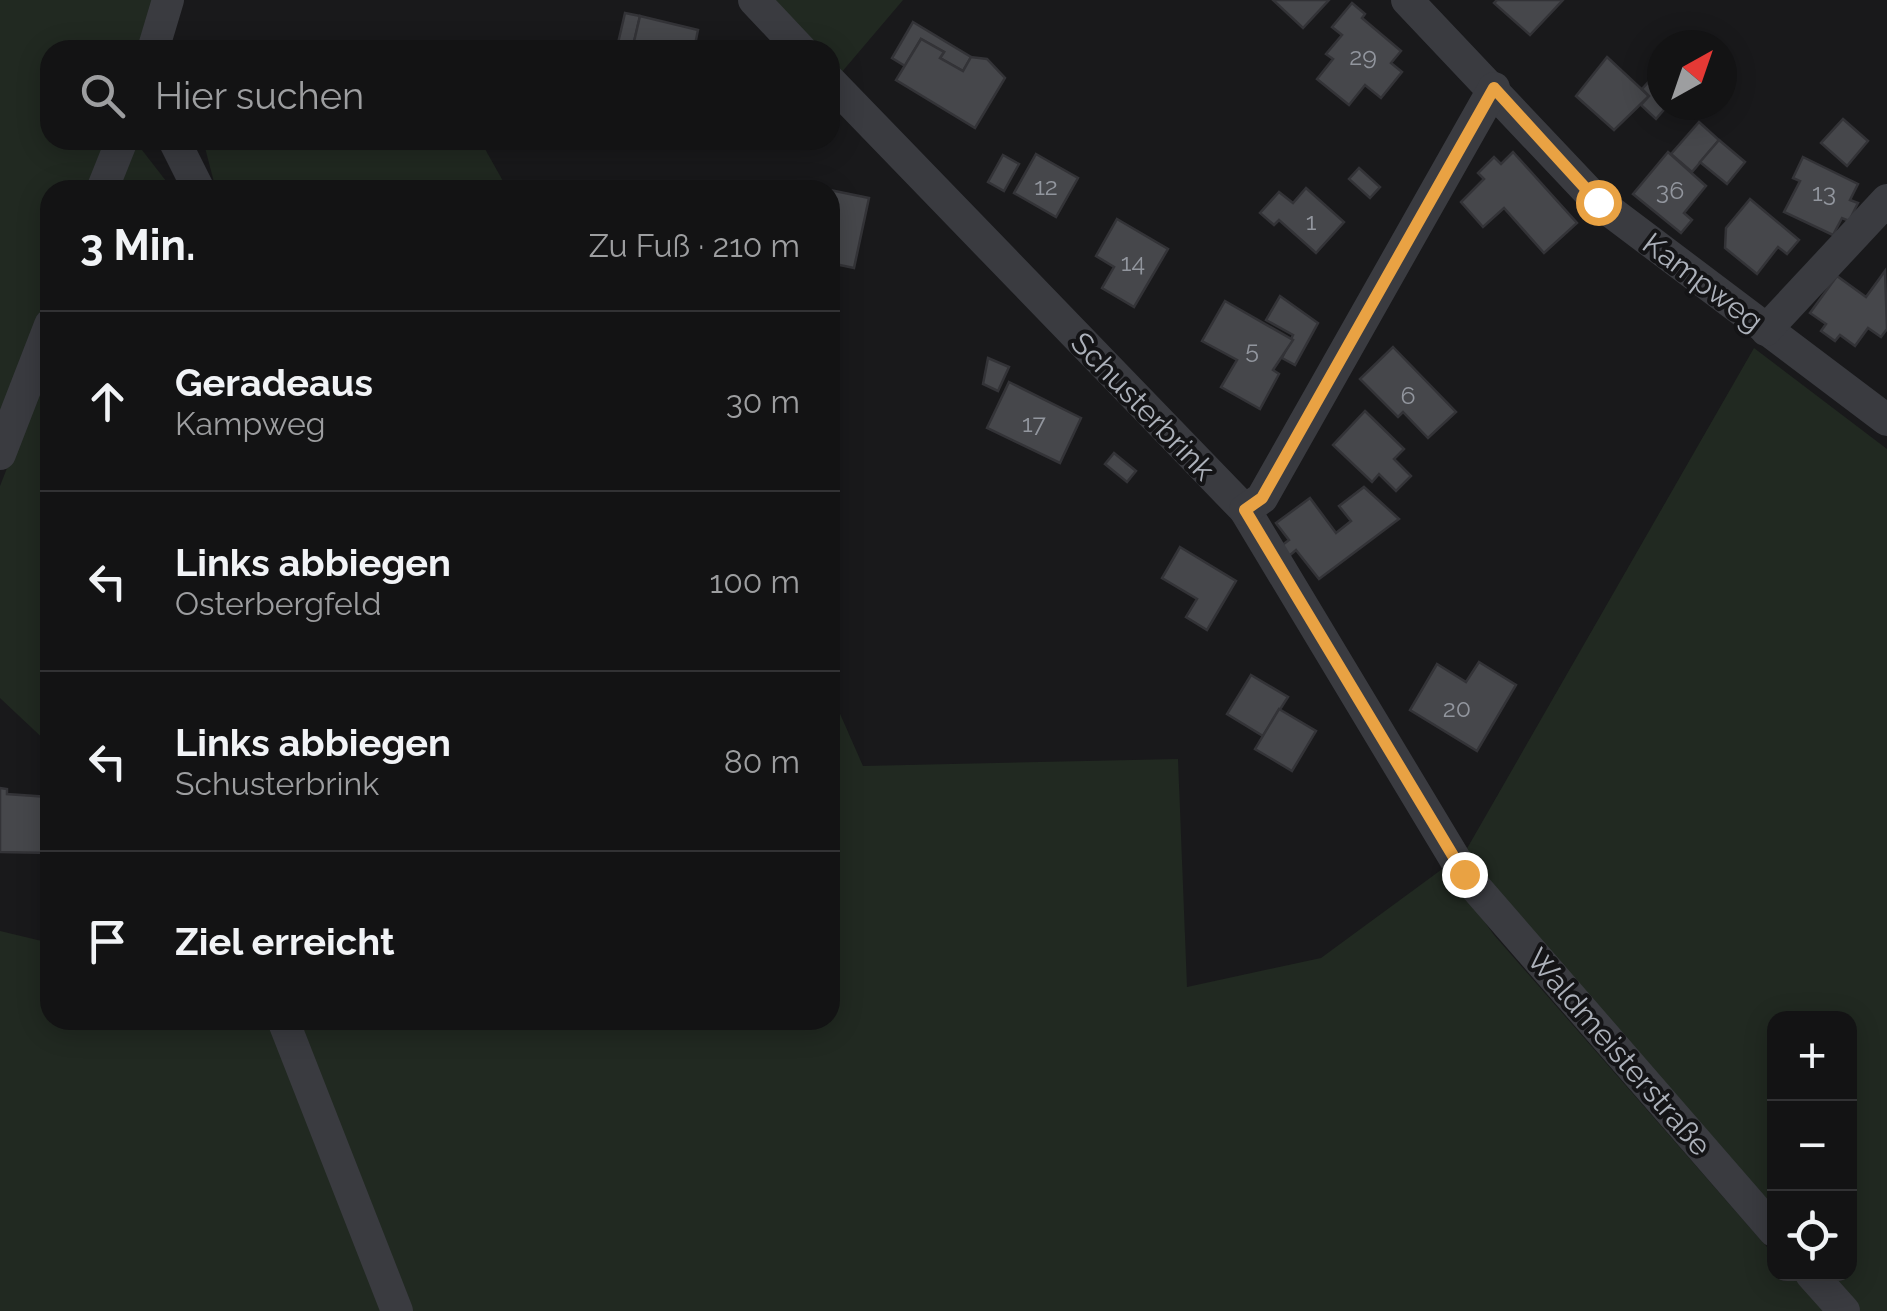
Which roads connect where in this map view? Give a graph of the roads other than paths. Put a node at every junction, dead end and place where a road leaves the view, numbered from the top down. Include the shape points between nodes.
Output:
1 (168, 0) edge
2 (754, 0) edge
3 (1407, 0) edge
4 (157, 40) edge
5 (792, 40) edge
6 (1494, 88) junction
7 (840, 91) edge
8 (118, 150) edge
9 (179, 150) edge
10 (106, 180) edge
11 (193, 180) edge
12 (1887, 200) edge
13 (1766, 330) junction
14 (40, 351) edge
15 (1887, 420) edge
16 (0, 454) edge
17 (1245, 510) junction
18 (1464, 874) joint
19 (288, 1030) edge
20 (1767, 1223) edge
21 (1818, 1281) edge
22 (396, 1311) edge
23 (1844, 1311) edge

1 - 4 street
2 - 5 street
3 - 6 street, Kampweg
6 - 13 street, Kampweg via 1598,202
6 - 17 street via 1262,498
7 - 17 street, Schusterbrink
8 - 10 street
9 - 11 street
12 - 13 street
13 - 15 street, Kampweg
14 - 16 street
17 - 18 street, Schusterbrink
18 - 20 street, Waldmeisterstraße
19 - 22 street
21 - 23 street

